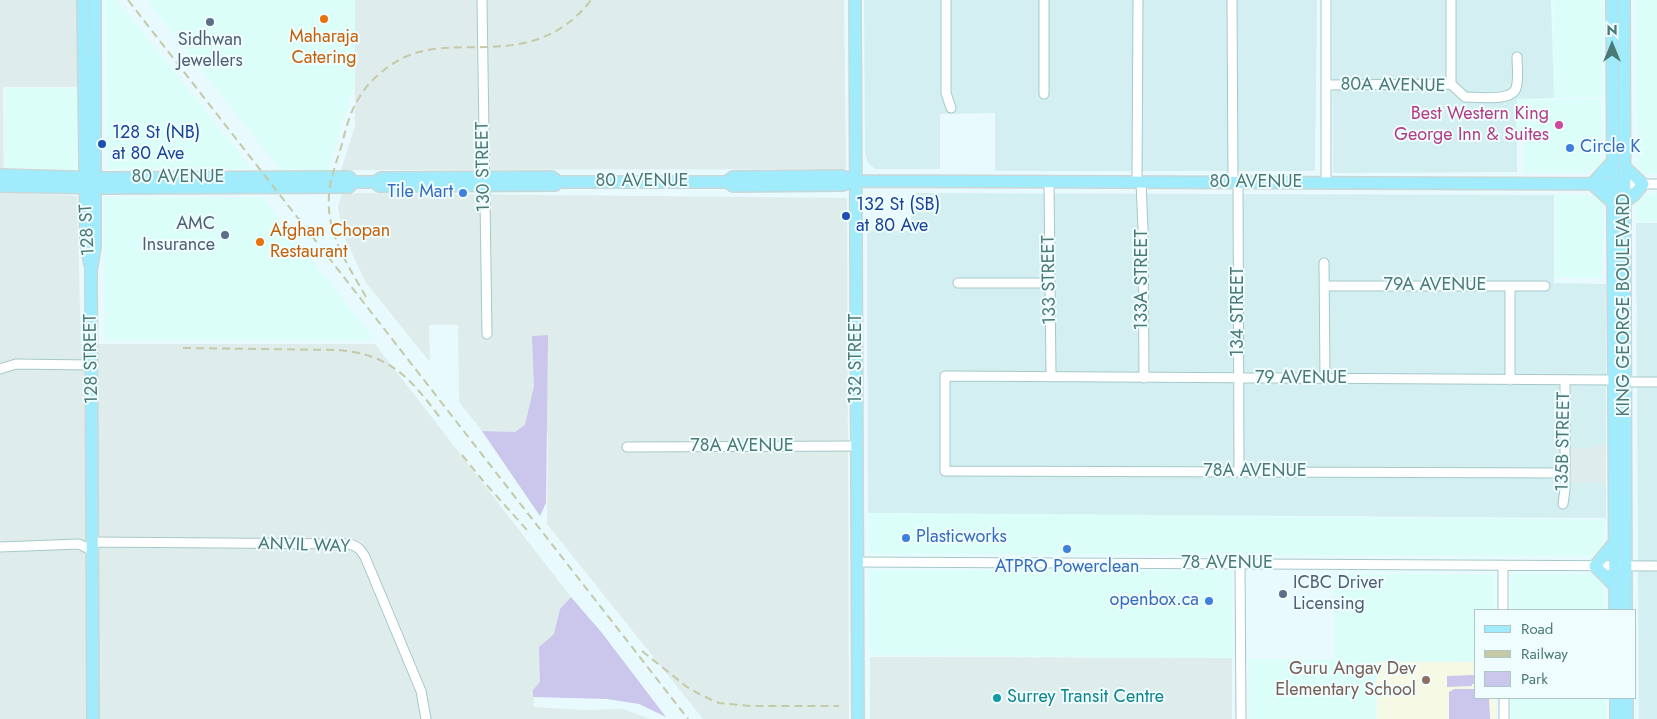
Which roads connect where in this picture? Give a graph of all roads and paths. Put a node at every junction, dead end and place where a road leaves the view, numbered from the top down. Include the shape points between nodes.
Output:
1 (84, 0) edge
2 (95, 0) edge
3 (482, 0) edge
4 (855, 0) edge
5 (946, 0) edge
6 (1044, 0) edge
7 (1138, 0) edge
8 (1232, 0) edge
9 (1326, 0) edge
10 (1451, 0) edge
11 (1612, 0) edge
12 (1624, 0) edge
13 (1517, 57) dead end
14 (85, 82) junction
15 (1451, 84) junction
16 (1326, 85) junction
17 (95, 93) junction
18 (1044, 94) dead end
19 (951, 108) dead end
20 (1613, 162) junction
21 (1625, 167) junction
22 (0, 175) edge
23 (217, 178) junction
24 (484, 181) junction
25 (856, 181) junction
26 (354, 182) junction
27 (1049, 182) junction
28 (1139, 182) junction
29 (90, 183) junction
30 (1236, 183) junction
31 (1326, 183) junction
32 (1592, 184) junction
33 (1619, 184) junction
34 (1643, 184) junction
35 (1657, 184) edge
36 (0, 186) edge
37 (195, 187) junction
38 (1619, 203) junction
39 (1324, 263) dead end
40 (958, 283) dead end
41 (1050, 283) junction
42 (1325, 286) junction
43 (1510, 286) junction
44 (1545, 286) dead end
45 (487, 334) dead end
46 (91, 365) junction
47 (0, 369) edge
48 (1051, 377) junction
49 (1144, 378) junction
50 (1239, 378) junction
51 (1325, 379) junction
52 (1510, 380) junction
53 (1565, 380) junction
54 (1620, 381) junction
55 (1657, 382) edge
56 (857, 446) junction
57 (627, 447) dead end
58 (1239, 471) junction
59 (945, 472) joint
60 (1565, 474) junction
61 (1563, 504) dead end
62 (1614, 542) junction
63 (93, 546) junction
64 (0, 547) edge
65 (857, 562) junction
66 (1240, 564) junction
67 (1503, 566) junction
68 (1595, 566) junction
69 (1620, 566) junction
70 (1657, 566) edge
71 (1615, 586) junction
72 (1503, 609) edge
73 (1615, 609) edge
74 (1626, 609) edge
75 (1504, 699) edge
76 (1616, 699) edge
77 (1627, 699) edge
78 (93, 719) edge
79 (426, 719) edge
80 (858, 719) edge
81 (1241, 719) edge
82 (1504, 719) edge
83 (1616, 719) edge
84 (1627, 719) edge

1 - 14 main road, 128 STREET
2 - 17 main road, 128 STREET
3 - 24 street, 130 STREET
4 - 25 main road, 132 STREET
5 - 19 street via 946,93
6 - 18 street
7 - 28 street, 133A STREET
8 - 30 street, 134 STREET
9 - 16 street
10 - 15 street
11 - 20 main road, KING GEORGE BOULEVARD
12 - 21 main road, KING GEORGE BOULEVARD
13 - 15 street, 80A AVENUE via 1516,88 1507,97 1465,97
14 - 17 main road
14 - 29 main road, 128 STREET
15 - 16 street, 80A AVENUE
16 - 31 street
17 - 29 main road, 128 STREET
20 - 32 main road
20 - 33 main road, KING GEORGE BOULEVARD
21 - 33 main road, KING GEORGE BOULEVARD
21 - 34 main road
22 - 29 main road, 80 AVENUE
23 - 26 main road, 80 AVENUE via 349,177
23 - 29 main road, 80 AVENUE
23 - 37 main road
24 - 25 main road, 80 AVENUE via 552,177 558,182 727,182 733,176 842,176
24 - 26 main road, 80 AVENUE via 380,178 375,182
24 - 45 street, 130 STREET
25 - 27 main road, 80 AVENUE
25 - 56 main road, 132 STREET
26 - 37 main road, 80 AVENUE via 349,187
27 - 28 main road, 80 AVENUE
27 - 41 street, 133 STREET
28 - 30 main road, 80 AVENUE
28 - 49 street, 133A STREET via 1143,229
29 - 36 main road, 80 AVENUE
29 - 37 main road, 80 AVENUE
29 - 46 main road, 128 STREET via 95,247 91,271
30 - 31 main road, 80 AVENUE
30 - 50 street, 134 STREET
31 - 32 main road, 80 AVENUE
32 - 33 main road, 80 AVENUE
32 - 38 main road
33 - 34 street, 80 AVENUE
33 - 38 main road, KING GEORGE BOULEVARD
34 - 35 street, 80 AVENUE
34 - 38 main road
38 - 54 main road, KING GEORGE BOULEVARD
39 - 42 street
40 - 41 street
41 - 48 street, 133 STREET
42 - 43 street, 79A AVENUE
42 - 51 street
43 - 44 street, 79A AVENUE
43 - 52 street
46 - 47 street via 16,364
46 - 63 main road, 128 STREET
48 - 49 street, 79 AVENUE
48 - 59 street, 79 AVENUE via 945,376
49 - 50 street, 79 AVENUE
50 - 51 street, 79 AVENUE
50 - 58 street, 134 STREET
51 - 52 street, 79 AVENUE
52 - 53 street, 79 AVENUE
53 - 54 street, 79 AVENUE
53 - 60 street, 135B STREET
54 - 55 street, 79 AVENUE
54 - 62 main road, KING GEORGE BOULEVARD
54 - 69 main road, KING GEORGE BOULEVARD
56 - 57 street, 78A AVENUE
56 - 65 main road, 132 STREET
58 - 59 street, 78A AVENUE
58 - 60 street, 78A AVENUE
60 - 61 street, 135B STREET
62 - 68 main road
62 - 69 main road, KING GEORGE BOULEVARD
63 - 64 street
63 - 78 main road, 128 STREET
63 - 79 street, ANVIL WAY via 356,546 366,560 421,691
65 - 66 street, 78 AVENUE
65 - 80 main road, 132 STREET
66 - 67 street, 78 AVENUE
66 - 81 street
67 - 68 street, 78 AVENUE
67 - 72 street
68 - 69 street, 78 AVENUE
68 - 71 main road
69 - 70 street, 78 AVENUE
69 - 71 main road, KING GEORGE BOULEVARD
69 - 74 main road, KING GEORGE BOULEVARD
71 - 73 main road, KING GEORGE BOULEVARD
75 - 82 street
76 - 83 main road
77 - 84 main road

